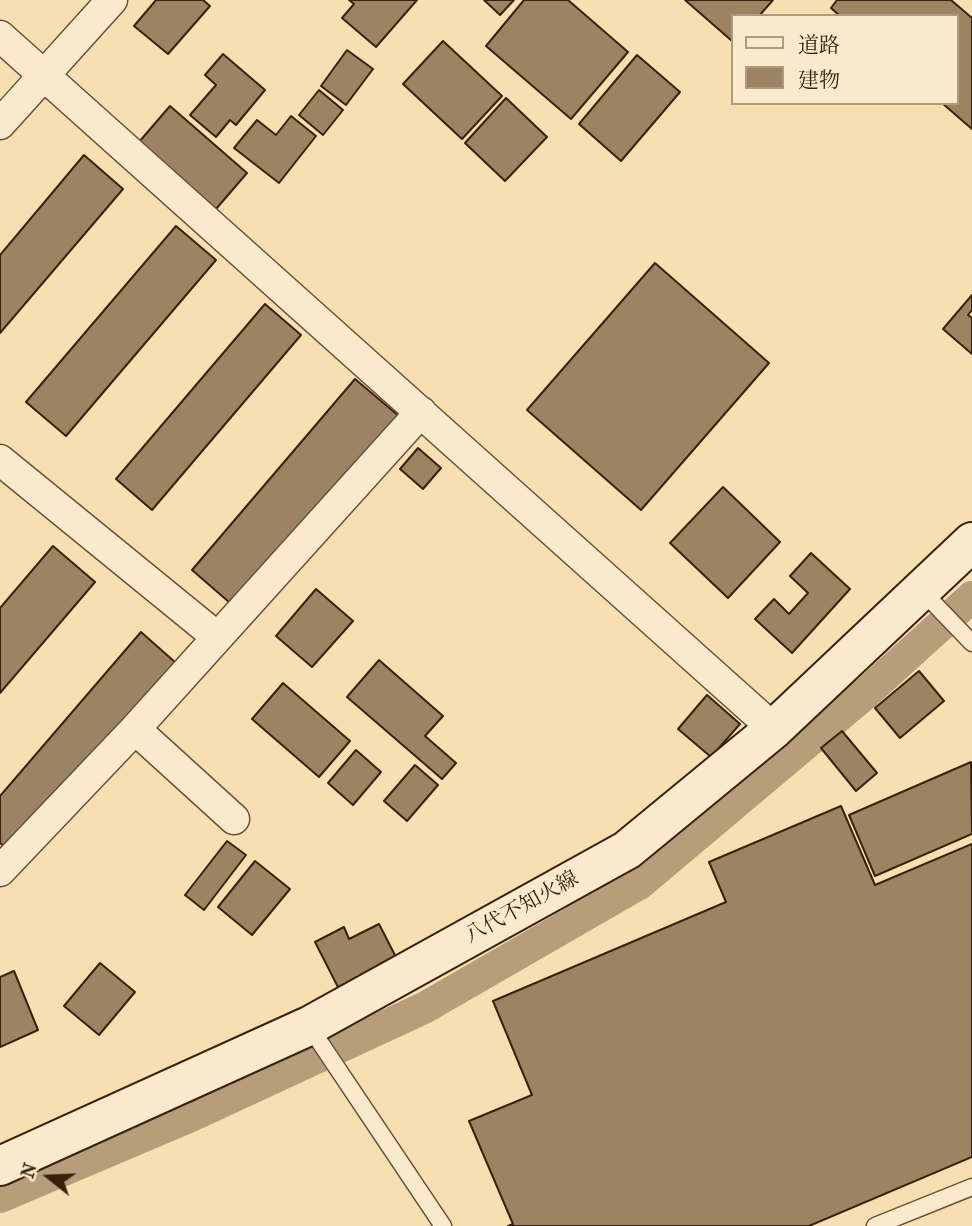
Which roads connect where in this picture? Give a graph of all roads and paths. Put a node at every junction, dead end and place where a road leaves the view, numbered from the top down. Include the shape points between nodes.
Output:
1 (111, 0) edge
2 (0, 36) edge
3 (44, 75) junction
4 (0, 124) edge
5 (421, 412) junction
6 (0, 460) edge
7 (972, 542) edge
8 (930, 599) junction
9 (217, 636) junction
10 (972, 643) edge
11 (135, 729) junction
12 (774, 729) junction
13 (234, 819) dead end
14 (3, 861) edge
15 (315, 1033) junction
16 (0, 1166) edge
17 (972, 1187) edge
18 (443, 1226) edge
19 (875, 1226) edge

1 - 3 street
2 - 3 street
3 - 4 street
3 - 5 street
5 - 9 street
5 - 12 street
6 - 9 street
7 - 8 main road, 八代不知火線
8 - 10 lane
8 - 12 main road, 八代不知火線
9 - 11 street
11 - 13 street
11 - 14 street
12 - 15 main road, 八代不知火線 via 627,850
15 - 16 main road, 八代不知火線
15 - 18 lane
17 - 19 lane

